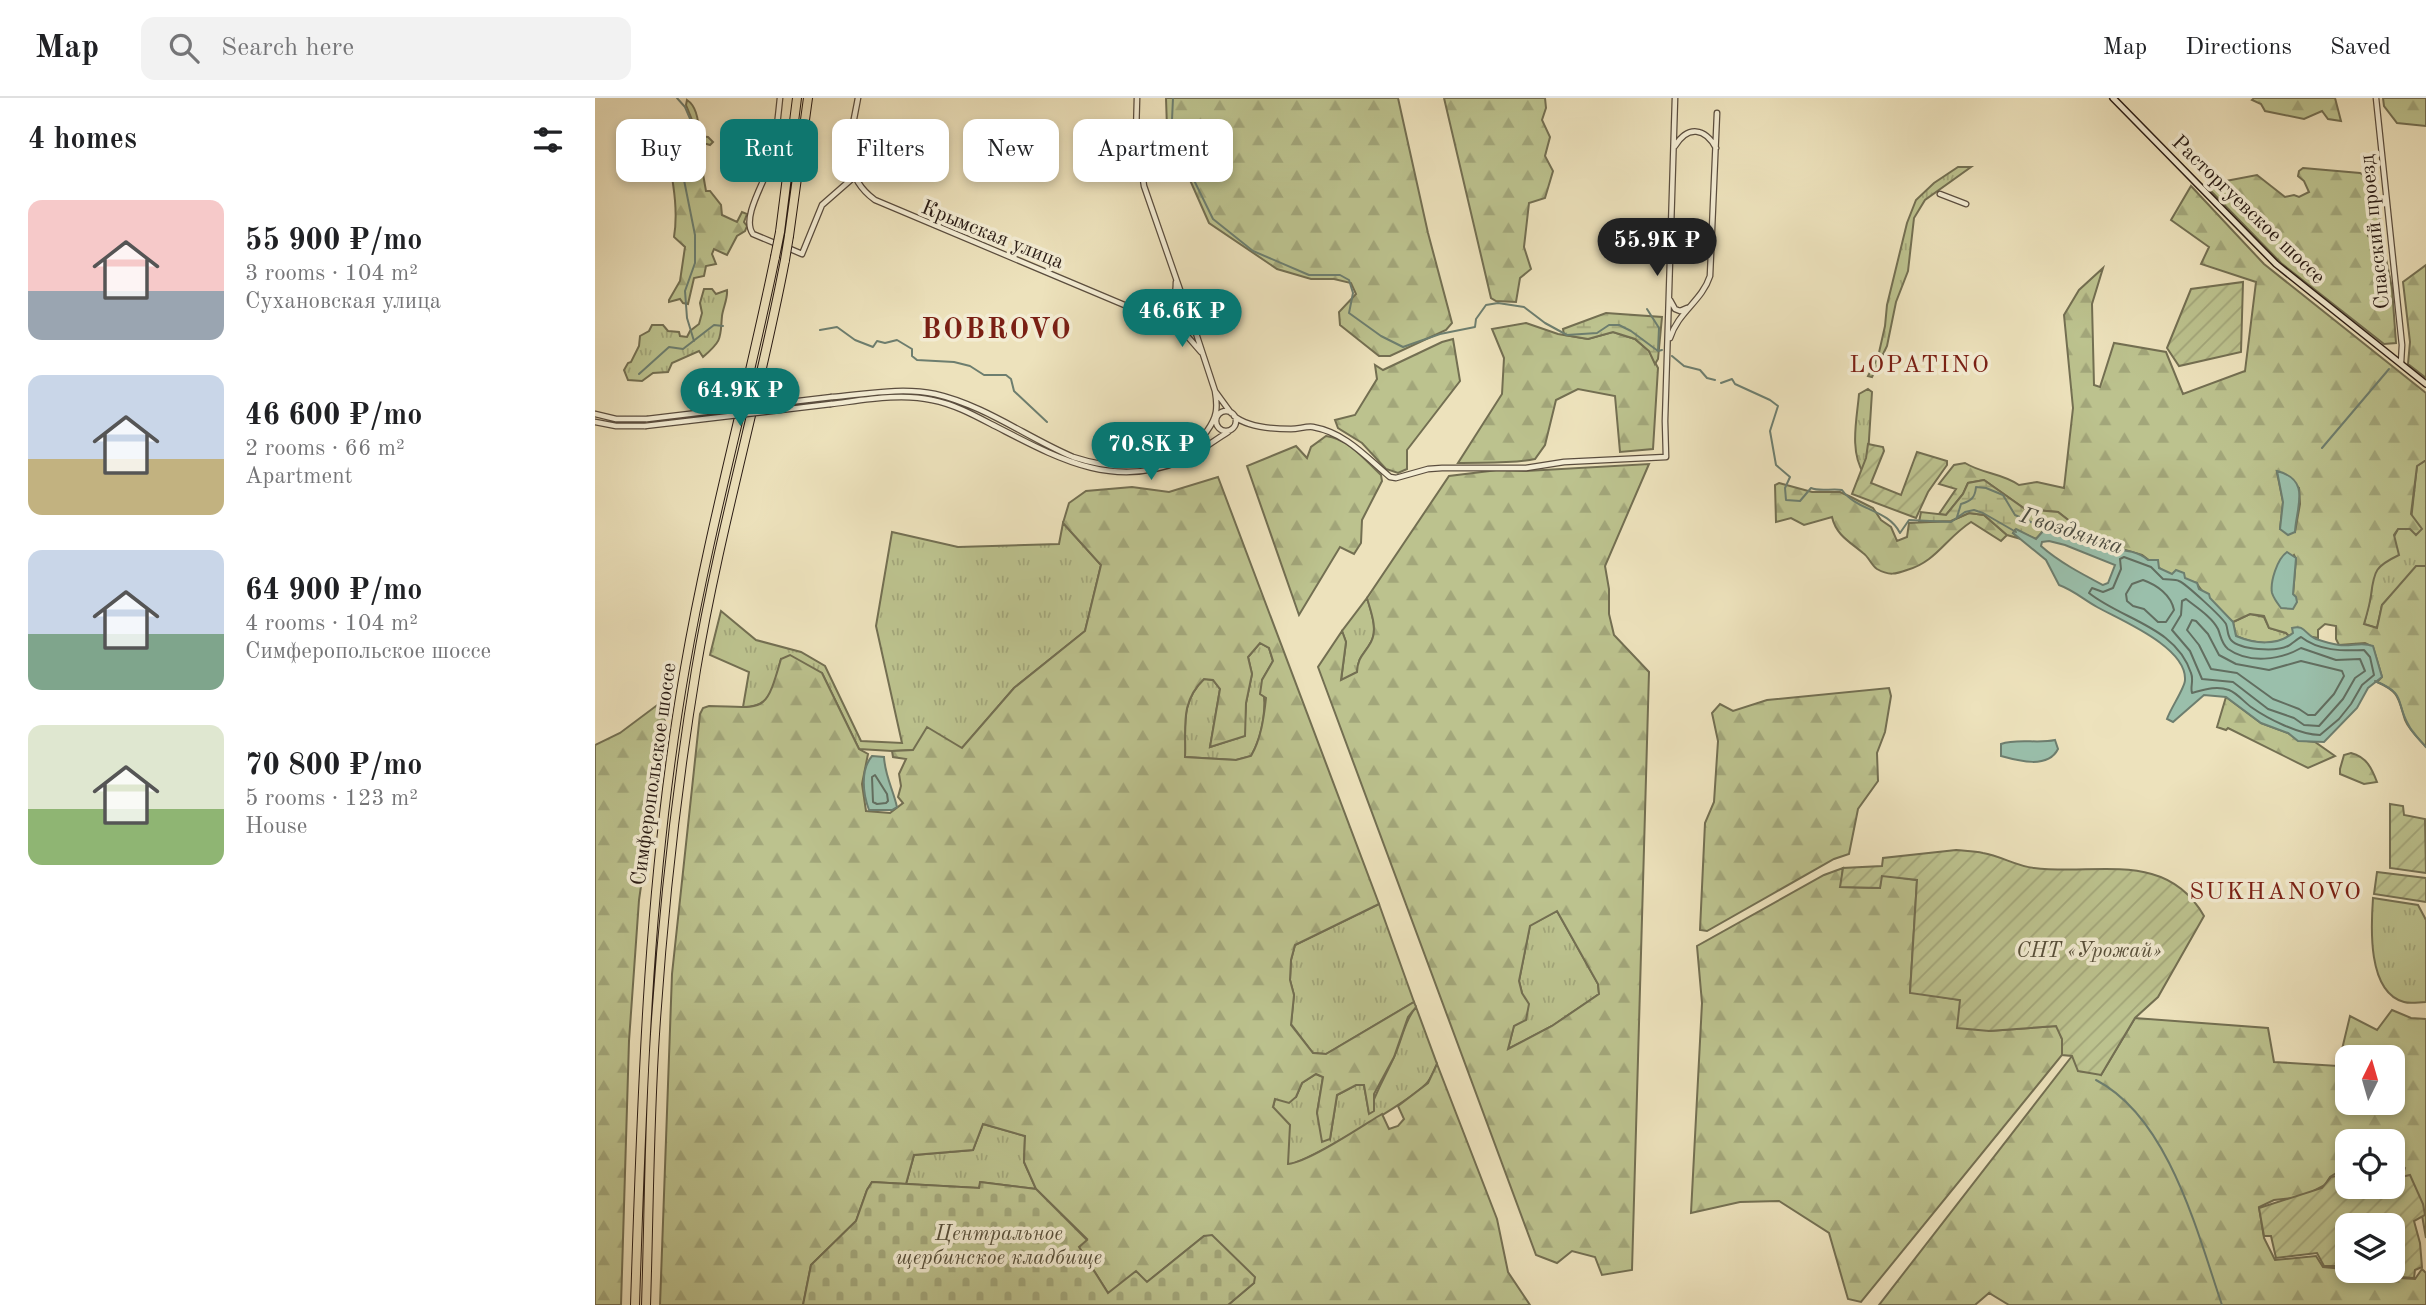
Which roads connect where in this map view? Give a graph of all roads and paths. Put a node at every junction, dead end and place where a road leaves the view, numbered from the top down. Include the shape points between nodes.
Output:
1 (779, 98) edge
2 (797, 98) edge
3 (808, 98) edge
4 (858, 98) edge
5 (1137, 98) edge
6 (1675, 98) edge
7 (2113, 98) edge
8 (2376, 98) edge
9 (1717, 113) dead end
10 (854, 119) edge
11 (1674, 148) junction
12 (1717, 149) junction
13 (848, 182) edge
14 (858, 182) edge
15 (1940, 194) dead end
16 (1966, 204) dead end
17 (1176, 282) junction
18 (1669, 296) junction
19 (1690, 307) junction
20 (1142, 312) junction
21 (1166, 312) junction
22 (1188, 312) junction
23 (1172, 328) junction
24 (1667, 353) junction
25 (1204, 357) junction
26 (2401, 363) junction
27 (2426, 384) edge
28 (1215, 391) junction
29 (595, 414) edge
30 (1233, 414) junction
31 (1217, 415) junction
32 (595, 422) edge
33 (1250, 424) junction
34 (1231, 430) junction
35 (635, 1305) edge
36 (646, 1305) edge

1 - 13 street via 771,162 750,218 753,234 802,254 822,205
2 - 35 highway, Симферопольское шоссе, bridge via 780,232 697,606 664,808 643,1038
3 - 36 highway, Симферопольское шоссе, bridge via 785,260 708,607 676,809 655,1038
4 - 10 street
5 - 17 street via 1137,143 1144,186
6 - 11 street
7 - 26 main road, Расторгуевское шоссе via 2276,264
8 - 26 street, Спасский проезд
9 - 12 street
11 - 12 street via 1683,136 1695,132 1709,137
11 - 18 street
12 - 19 street via 1710,276 1702,295
14 - 20 street, Крымская улица via 884,205
15 - 16 street
17 - 21 street
17 - 22 street
18 - 19 street via 1675,309
18 - 24 street
19 - 24 street via 1677,321
20 - 21 street, Крымская улица
20 - 23 street
21 - 22 street via 1177,305
21 - 23 street
22 - 23 street via 1186,326
22 - 25 street
23 - 25 street via 1188,337
24 - 33 street via 1666,457 1565,461 1526,468 1428,469 1396,478 1352,443 1333,434 1312,427
25 - 28 street
26 - 27 main road, Расторгуевское шоссе
28 - 30 street
28 - 31 street
29 - 31 street, bridge via 647,419 832,397 903,391 933,394 969,406 1073,457 1122,467 1159,463 1187,452
30 - 31 street via 1223,411
30 - 33 street
30 - 34 street via 1236,421
31 - 34 street via 1218,428
32 - 34 street, bridge via 645,426 902,397 932,400 965,411 1058,458 1101,471 1161,467 1185,459
33 - 34 street

